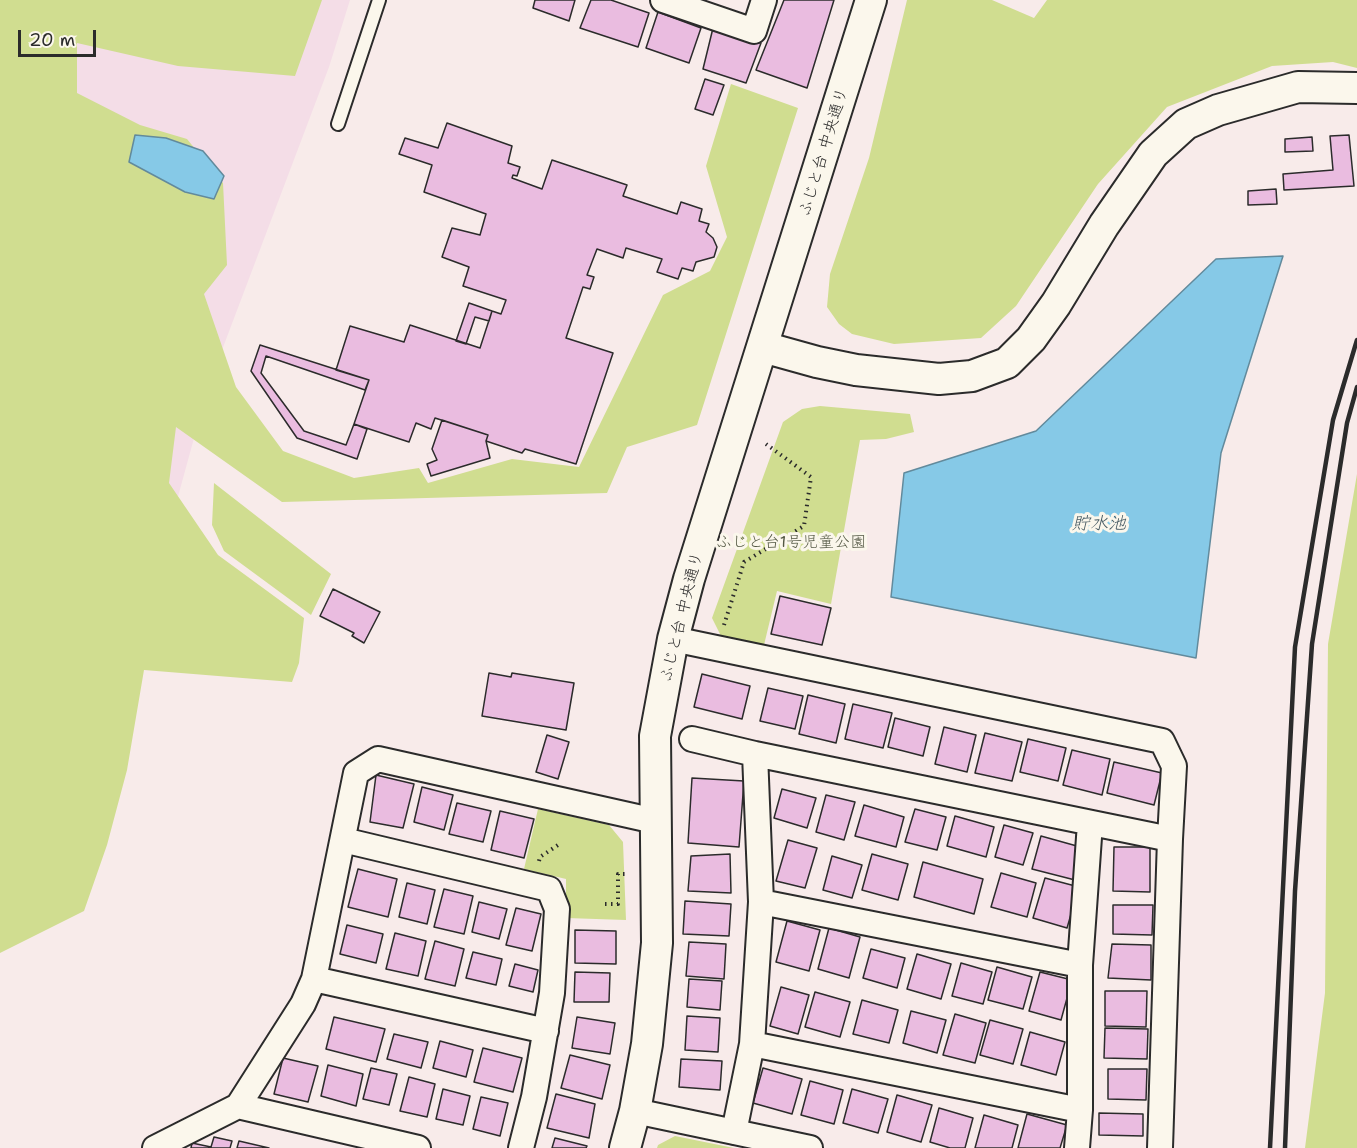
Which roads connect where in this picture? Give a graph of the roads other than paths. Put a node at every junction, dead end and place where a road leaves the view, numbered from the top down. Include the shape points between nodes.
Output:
1 (379, 0) edge
2 (663, 0) edge
3 (764, 0) edge
4 (871, 0) edge
5 (1357, 88) edge
6 (338, 124) dead end
7 (763, 347) junction
8 (673, 639) junction
9 (692, 739) dead end
10 (755, 754) junction
11 (655, 821) junction
12 (1090, 823) junction
13 (1170, 839) junction
14 (343, 840) junction
15 (761, 902) junction
16 (1080, 965) junction
17 (314, 979) junction
18 (546, 1031) junction
19 (752, 1044) junction
20 (238, 1106) junction
21 (1080, 1110) junction
22 (634, 1111) junction
23 (734, 1132) junction
24 (155, 1148) edge
25 (418, 1148) edge
26 (521, 1148) edge
27 (625, 1148) edge
28 (810, 1148) edge
29 (1077, 1148) edge
30 (1160, 1148) edge

1 - 6 lane
2 - 3 street via 754,31
4 - 7 street, ふじと台 中央通り
5 - 7 street via 1298,87 1218,110 1186,124 1153,154 1056,304 1031,339 1007,363 972,376 939,379 856,370
7 - 8 street, ふじと台 中央通り
8 - 11 street, ふじと台 中央通り via 655,735
8 - 13 street via 1162,741 1174,766
9 - 10 street
10 - 12 street
10 - 15 street
11 - 14 street via 378,759 356,773
11 - 22 street, ふじと台 中央通り via 657,943 647,1044
12 - 13 street
12 - 16 street
13 - 30 street
14 - 17 street
14 - 18 street via 549,889 557,909
15 - 16 street
15 - 19 street
16 - 21 street
17 - 18 street
17 - 20 street via 303,1004
18 - 26 street
19 - 21 street
19 - 23 street
20 - 24 street
20 - 25 street
21 - 29 street
22 - 23 street
22 - 27 street, ふじと台 中央通り
23 - 28 street

